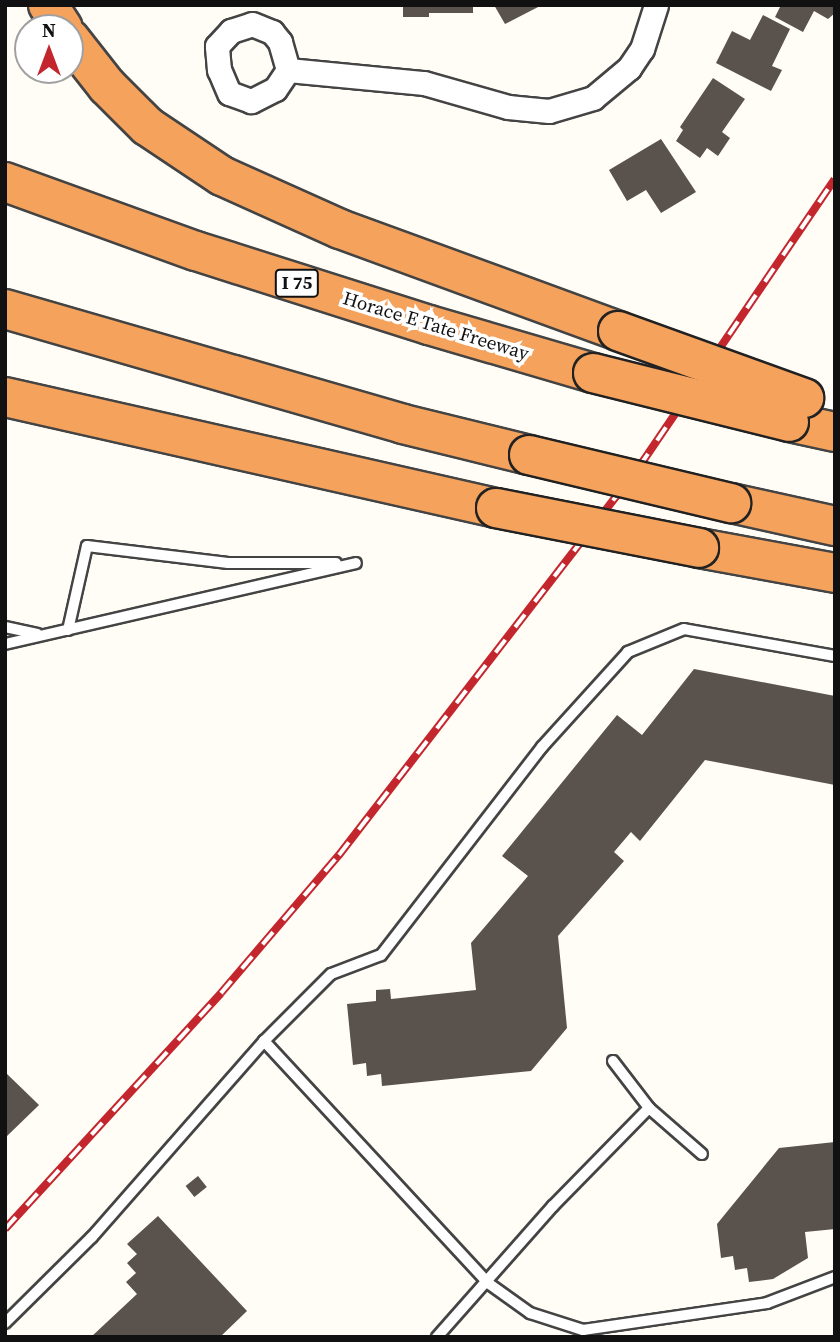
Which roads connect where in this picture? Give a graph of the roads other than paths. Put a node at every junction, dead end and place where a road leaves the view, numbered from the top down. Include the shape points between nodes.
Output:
1 (656, 5) edge
2 (84, 57) edge
3 (288, 70) dead end
4 (5, 182) edge
5 (5, 309) edge
6 (5, 370) edge
7 (5, 397) edge
8 (809, 411) edge
9 (835, 432) edge
10 (231, 449) junction
11 (835, 526) edge
12 (835, 573) edge
13 (5, 627) edge
14 (68, 630) junction
15 (42, 636) junction
16 (5, 644) edge
17 (835, 656) edge
18 (264, 1041) junction
19 (613, 1061) dead end
20 (649, 1108) junction
21 (702, 1154) dead end
22 (835, 1277) edge
23 (488, 1283) junction
24 (5, 1323) edge
25 (438, 1337) edge

1 - 3 street via 642,49 629,68 593,97 549,111 508,107 424,83
2 - 8 highway, bridge via 147,125 222,177 340,229 618,331
4 - 8 highway, Horace E Tate Freeway / I 75, bridge via 196,251 593,373
5 - 11 highway, bridge via 403,424
6 - 10 highway
7 - 10 highway
8 - 9 highway, Horace E Tate Freeway / I 75
10 - 12 highway, bridge via 496,508
13 - 15 lane
14 - 14 lane via 304,575 356,563 228,563 87,546
14 - 15 lane
15 - 16 lane
17 - 18 lane via 684,628 628,652 542,747 381,955 331,974
18 - 23 lane
18 - 24 lane via 92,1237
19 - 20 lane
20 - 21 lane
20 - 23 lane via 554,1206
22 - 23 lane via 767,1303 583,1330 530,1313
23 - 25 lane

